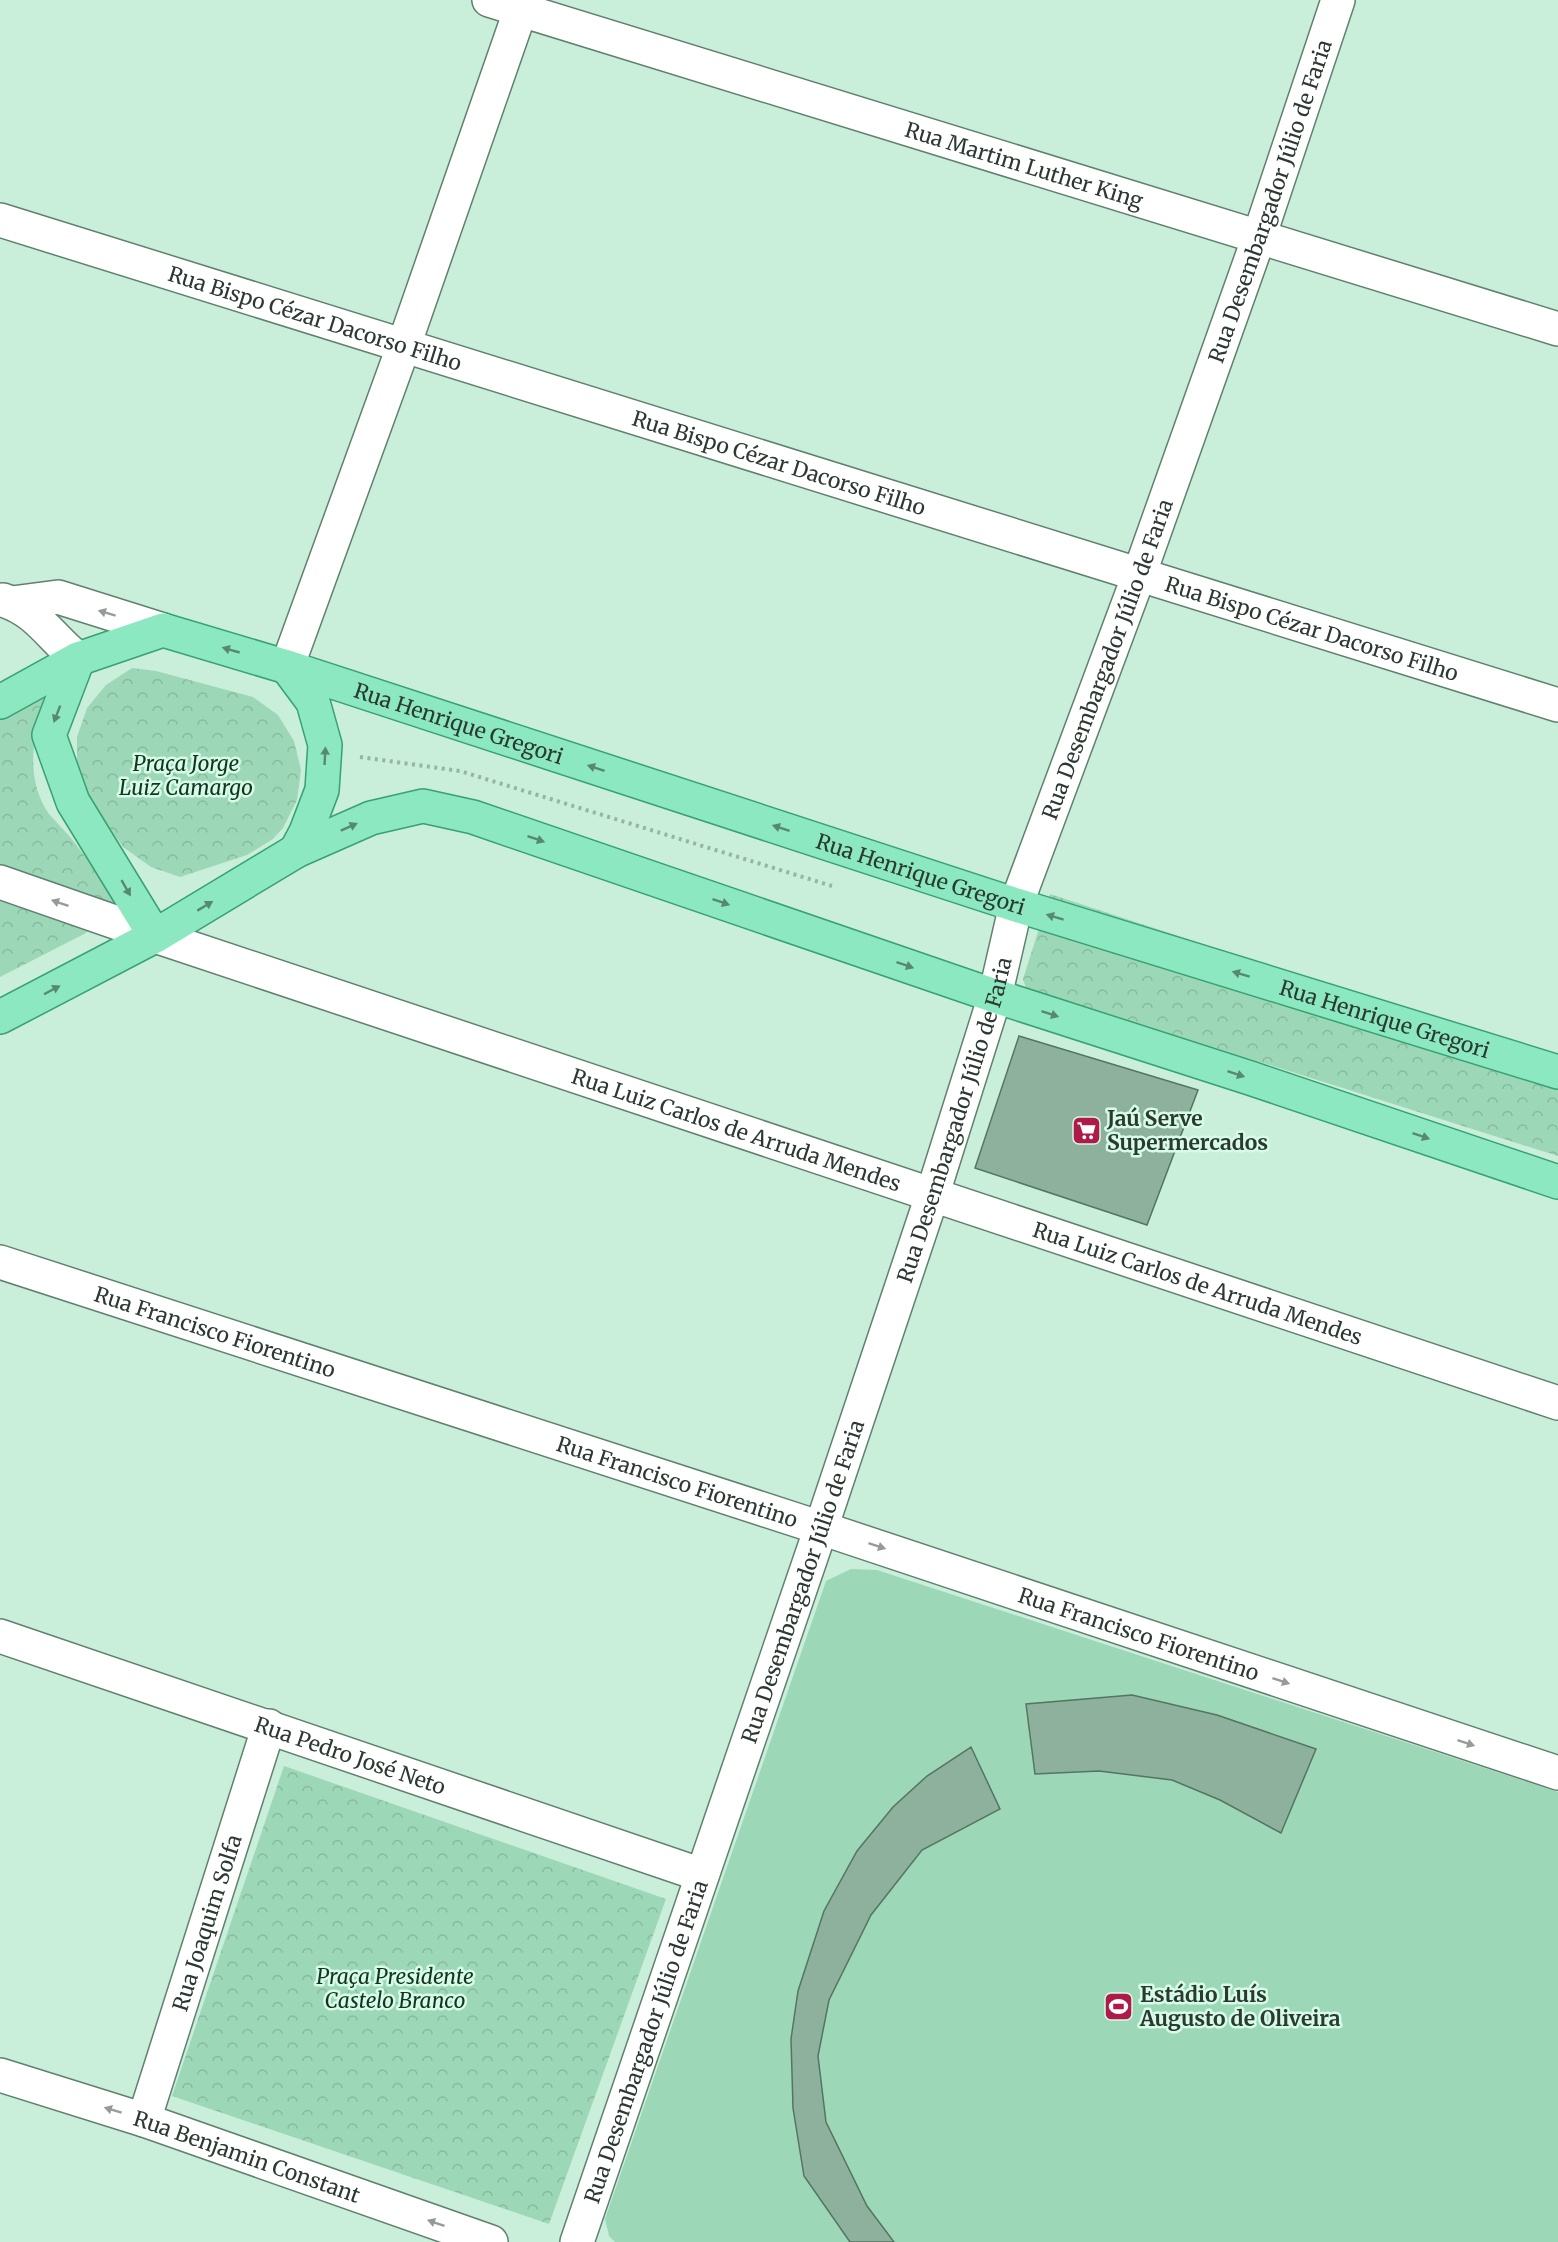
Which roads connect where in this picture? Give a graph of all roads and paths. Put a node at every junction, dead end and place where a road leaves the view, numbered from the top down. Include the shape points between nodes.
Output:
1 (489, 0) edge
2 (1338, 0) edge
3 (522, 5) edge
4 (0, 220) edge
5 (1259, 237) junction
6 (1558, 329) edge
7 (404, 345) junction
8 (1139, 575) junction
9 (6, 601) edge
10 (163, 630) junction
11 (78, 659) junction
12 (287, 667) junction
13 (0, 702) edge
14 (1558, 705) edge
15 (296, 851) junction
16 (0, 882) edge
17 (1016, 905) junction
18 (154, 936) junction
19 (995, 996) junction
20 (0, 1017) edge
21 (1558, 1072) edge
22 (1558, 1182) edge
23 (932, 1196) junction
24 (0, 1262) edge
25 (1558, 1403) edge
26 (821, 1528) junction
27 (0, 1635) edge
28 (268, 1726) junction
29 (1558, 1773) edge
30 (702, 1875) junction
31 (0, 2075) edge
32 (144, 2120) junction
33 (491, 2242) edge
34 (577, 2242) edge

1 - 3 street, Rua Martim Luther King
2 - 5 street, Rua Desembargador Júlio de Faria
3 - 5 street, Rua Martim Luther King
3 - 7 street
4 - 7 street, Rua Bispo Cézar Dacorso Filho
5 - 6 street, Rua Martim Luther King
5 - 8 street, Rua Desembargador Júlio de Faria
7 - 8 street, Rua Bispo Cézar Dacorso Filho
7 - 12 street
8 - 14 street, Rua Bispo Cézar Dacorso Filho
8 - 17 street, Rua Desembargador Júlio de Faria
10 -> 9 street via 58,597
9 - 11 street via 42,622 61,646
10 - 11 main road
12 -> 10 main road, Rua Henrique Gregori
11 - 13 main road
11 -> 18 main road via 49,735 73,802
15 -> 12 main road via 322,790 325,745 313,702
17 -> 12 main road, Rua Henrique Gregori
18 -> 15 main road
15 -> 19 main road via 371,818 423,806 473,818
18 -> 16 street, Rua Luiz Carlos de Arruda Mendes
17 - 19 street, Rua Desembargador Júlio de Faria
21 -> 17 main road, Rua Henrique Gregori
20 -> 18 main road
18 - 23 street, Rua Luiz Carlos de Arruda Mendes
19 -> 22 main road
19 - 23 street, Rua Desembargador Júlio de Faria
23 - 25 street, Rua Luiz Carlos de Arruda Mendes
23 - 26 street, Rua Desembargador Júlio de Faria
24 - 26 street, Rua Francisco Fiorentino
26 -> 29 street, Rua Francisco Fiorentino
26 - 30 street, Rua Desembargador Júlio de Faria
27 - 28 street, Rua Pedro José Neto
28 - 30 street, Rua Pedro José Neto
28 - 32 street, Rua Joaquim Solfa
30 - 34 street, Rua Desembargador Júlio de Faria
32 -> 31 street, Rua Benjamin Constant
33 -> 32 street, Rua Benjamin Constant

